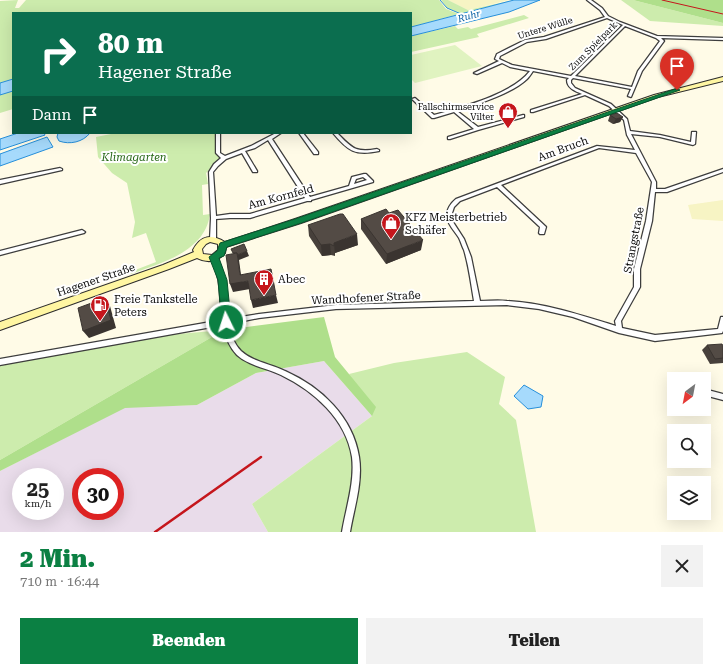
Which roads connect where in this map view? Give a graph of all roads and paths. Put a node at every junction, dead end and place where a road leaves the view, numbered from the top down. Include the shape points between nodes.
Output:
1 (589, 0) edge
2 (607, 17) junction
3 (624, 26) junction
4 (657, 37) junction
5 (723, 39) edge
6 (501, 62) junction
7 (532, 70) junction
8 (476, 73) dead end
9 (572, 77) junction
10 (723, 79) edge
11 (632, 88) junction
12 (585, 94) junction
13 (630, 96) dead end
14 (414, 99) dead end
15 (454, 110) junction
16 (532, 111) dead end
17 (616, 111) junction
18 (523, 116) dead end
19 (477, 129) junction
20 (629, 132) junction
21 (694, 133) dead end
22 (218, 134) edge
23 (277, 134) edge
24 (302, 134) edge
25 (336, 134) edge
26 (269, 138) junction
27 (450, 138) dead end
28 (377, 150) dead end
29 (243, 151) junction
30 (638, 152) junction
31 (316, 153) dead end
32 (224, 158) junction
33 (60, 169) dead end
34 (723, 170) edge
35 (255, 171) dead end
36 (0, 182) edge
37 (498, 185) junction
38 (351, 187) dead end
39 (653, 190) junction
40 (309, 200) junction
41 (214, 218) junction
42 (82, 232) dead end
43 (542, 232) dead end
44 (213, 239) junction
45 (223, 245) junction
46 (0, 253) edge
47 (198, 254) junction
48 (214, 257) junction
49 (477, 303) junction
50 (723, 319) edge
51 (226, 322) junction
52 (0, 326) edge
53 (619, 330) junction
54 (722, 333) edge
55 (0, 362) edge
56 (711, 394) edge
57 (723, 397) edge
58 (346, 532) edge

1 - 2 street
2 - 3 street
2 - 6 street, Untere Wülle via 545,38 526,41 498,55 497,59
3 - 4 street
3 - 9 street, Zum Spielpark
4 - 5 street
4 - 11 street via 662,42 645,63
6 - 7 street
6 - 8 street
7 - 9 street
7 - 15 street via 527,78 493,97
9 - 11 street
9 - 12 street via 569,80 570,86
10 - 17 main road via 665,93
11 - 13 street
12 - 16 street
12 - 17 street via 610,105
14 - 15 street via 433,116
15 - 19 street
17 - 20 street, Strangstraße via 626,120
17 - 45 main road
18 - 19 street
19 - 27 street
20 - 21 street via 693,144
20 - 30 street, Strangstraße
22 - 32 street via 218,153
23 - 26 street
24 - 31 street
25 - 28 street via 350,149 364,153
26 - 29 street
26 - 40 street
29 - 32 street
29 - 35 street
30 - 37 street, Am Bruch via 599,146
30 - 39 street, Strangstraße via 654,182
32 - 41 street via 211,172
33 - 36 street
34 - 39 street via 665,191
37 - 43 street via 543,227
37 - 49 street, Am Bruch via 458,200 448,213 463,242
38 - 40 street, Am Kornfeld
39 - 53 street, Strangstraße via 650,221 637,270 637,286 618,321
40 - 41 street, Am Kornfeld via 250,216
41 - 44 street
42 - 46 street
44 - 45 main road
44 - 47 main road via 202,242 198,246
45 - 48 main road via 220,253
47 - 48 main road via 206,258
47 - 52 main road, Hagener Straße
48 - 51 street via 223,280
49 - 51 street, Wandhofener Straße via 336,307
49 - 53 street, Wandhofener Straße via 508,303 538,307
50 - 54 street, Wandhofener Straße
51 - 55 street, Wandhofener Straße
51 - 58 street via 235,348 244,357 308,387 332,408 347,426 355,449 356,475
53 - 54 street, Wandhofener Straße via 655,338
56 - 57 street

